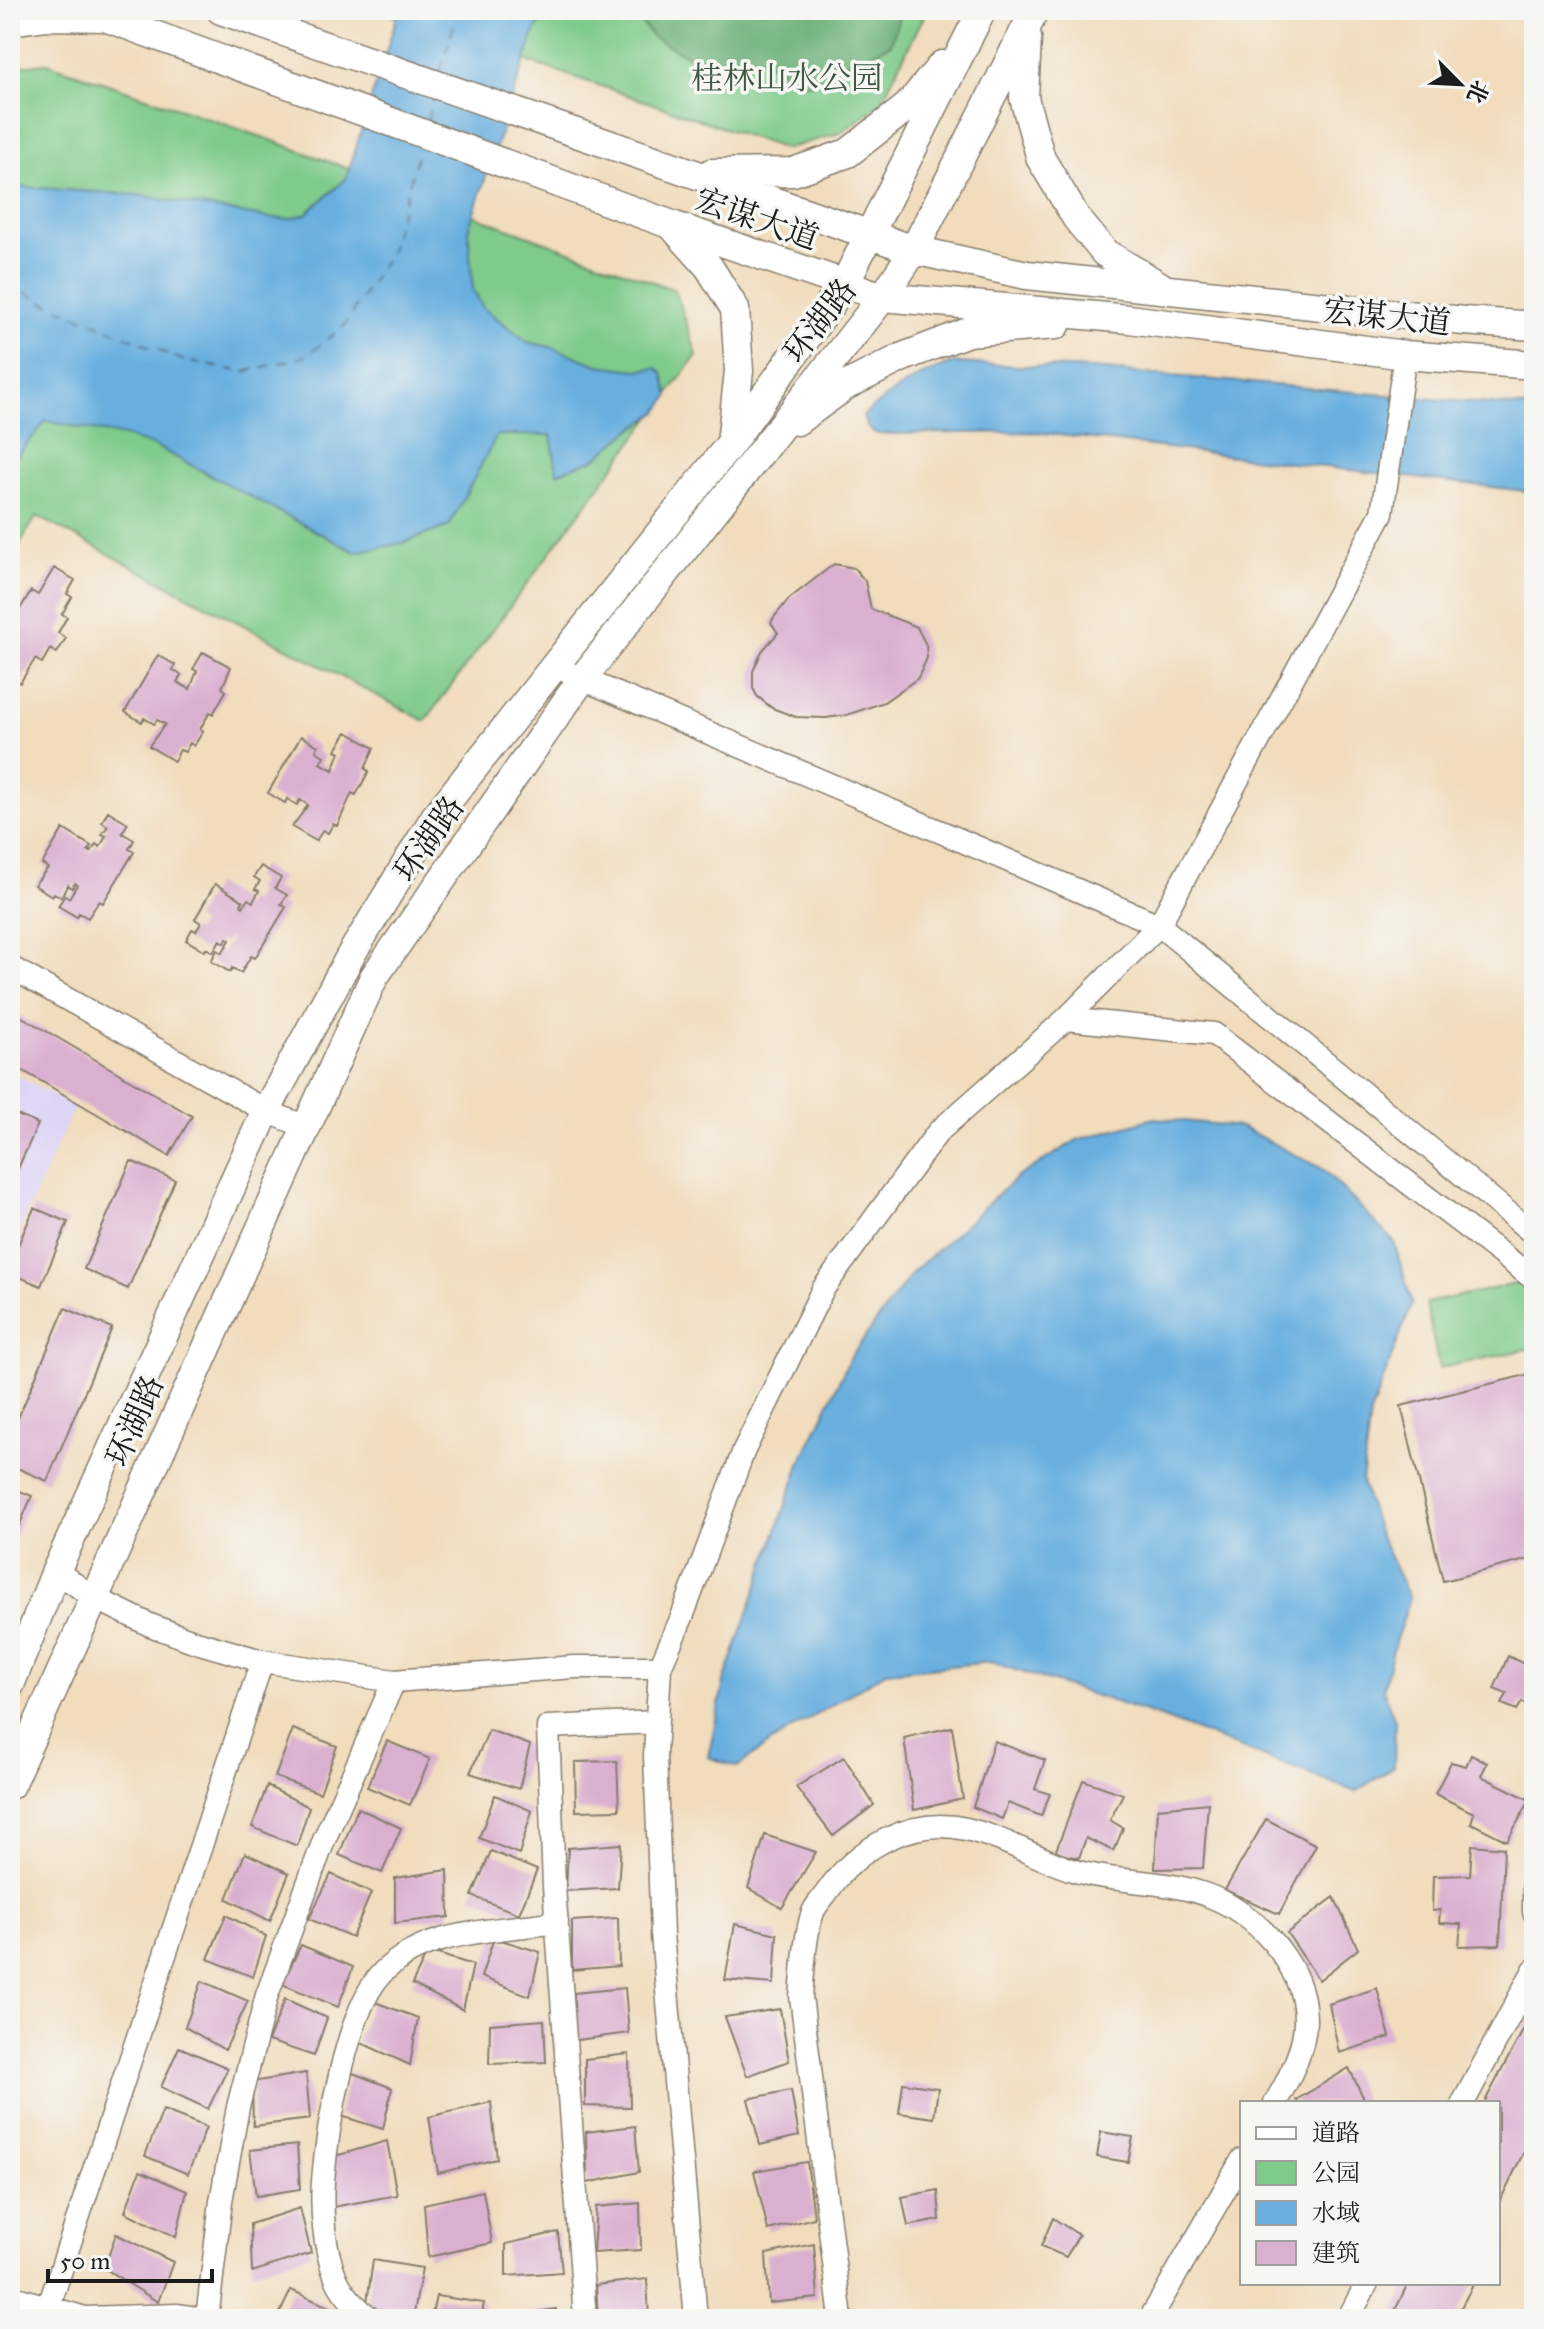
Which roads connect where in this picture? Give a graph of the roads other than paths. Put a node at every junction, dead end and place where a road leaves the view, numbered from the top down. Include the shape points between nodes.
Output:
1 (221, 10) edge
2 (95, 14) edge
3 (979, 17) edge
4 (1031, 17) edge
5 (10, 21) edge
6 (691, 173) junction
7 (672, 225) junction
8 (869, 236) junction
9 (914, 250) junction
10 (844, 285) junction
11 (1167, 290) junction
12 (883, 297) junction
13 (1129, 319) junction
14 (1533, 323) edge
15 (1405, 355) junction
16 (1534, 365) edge
17 (770, 440) junction
18 (731, 443) junction
19 (555, 667) junction
20 (582, 679) junction
21 (1159, 925) junction
22 (10, 967) edge
23 (1066, 1019) junction
24 (266, 1111) junction
25 (306, 1127) junction
26 (1534, 1234) edge
27 (1534, 1279) edge
28 (56, 1571) junction
29 (93, 1597) junction
30 (262, 1661) junction
31 (660, 1667) junction
32 (394, 1681) junction
33 (10, 1685) edge
34 (656, 1722) junction
35 (10, 1785) edge
36 (1534, 1854) edge
37 (1534, 1912) edge
38 (557, 1922) junction
39 (1534, 1970) edge
40 (1276, 2101) edge
41 (1464, 2101) edge
42 (1240, 2163) edge
43 (1366, 2285) edge
44 (10, 2296) edge
45 (49, 2306) junction
46 (205, 2319) edge
47 (371, 2319) edge
48 (585, 2319) edge
49 (696, 2319) edge
50 (841, 2319) edge
51 (1150, 2319) edge
52 (1348, 2319) edge

1 - 6 main road, 宏谋大道
2 - 5 main road, 宏谋大道
2 - 7 main road, 宏谋大道
3 - 6 main road via 908,106 848,153 793,172
3 - 8 main road, 环湖路
4 - 9 main road, 环湖路
4 - 11 main road via 1024,98 1041,159 1077,219 1105,253
6 - 8 main road, 宏谋大道
7 - 10 main road, 宏谋大道
7 - 18 main road via 709,267 735,309 739,371
8 - 9 main road, 宏谋大道
8 - 10 main road, 环湖路
9 - 11 main road, 宏谋大道 via 1027,275
9 - 12 main road, 环湖路
10 - 12 main road, 宏谋大道
10 - 18 main road, 环湖路
11 - 14 main road, 宏谋大道
12 - 13 main road, 宏谋大道
12 - 17 main road, 环湖路
13 - 15 main road, 宏谋大道
13 - 17 main road via 968,332 847,385
15 - 16 main road, 宏谋大道
15 - 21 street via 1382,513
17 - 20 main road, 环湖路
18 - 19 main road, 环湖路
19 - 20 street
19 - 24 main road, 环湖路 via 435,817 352,953
20 - 21 street
20 - 25 main road, 环湖路 via 374,977
21 - 23 street
21 - 26 street
22 - 24 street
23 - 27 street via 1214,1034
23 - 31 street via 938,1132 823,1289 744,1450
24 - 25 street
24 - 28 main road, 环湖路
25 - 29 main road, 环湖路
28 - 29 street
28 - 33 main road, 环湖路
29 - 30 street via 150,1625
29 - 35 main road, 环湖路
30 - 32 street
30 - 45 street
31 - 32 street via 574,1667
31 - 34 street
32 - 46 street via 324,1840 267,1995 238,2107
34 - 38 street via 548,1727
34 - 49 street via 662,1934
36 - 37 street
38 - 47 street via 420,1946 369,1988 338,2083 323,2183 325,2238 336,2280
38 - 48 street
39 - 41 street
40 - 50 street via 1300,2048 1305,2019 1301,1993 1265,1931 1233,1907 1150,1881 1083,1873 963,1828 932,1826 867,1849 840,1873 814,1910 801,1996
42 - 51 street
43 - 52 street
44 - 45 street
45 - 46 street via 85,2318

